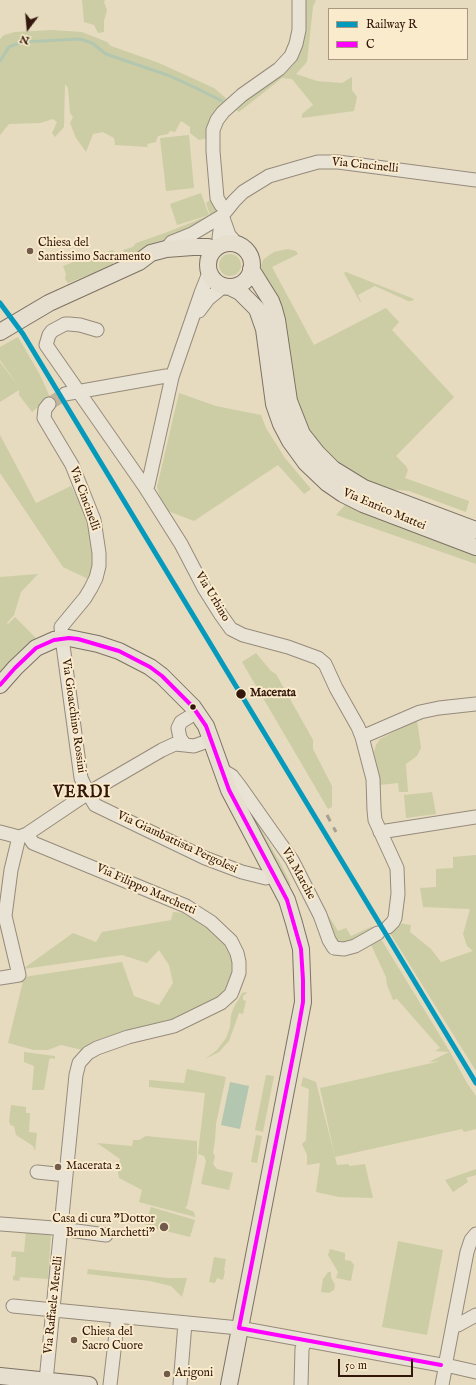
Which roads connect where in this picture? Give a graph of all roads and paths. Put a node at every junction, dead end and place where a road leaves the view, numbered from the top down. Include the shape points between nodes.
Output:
1 (299, 0) edge
2 (476, 180) edge
3 (225, 212) junction
4 (237, 244) junction
5 (218, 247) junction
6 (166, 249) junction
7 (142, 260) junction
8 (251, 269) junction
9 (208, 270) junction
10 (227, 286) junction
11 (192, 322) junction
12 (97, 330) dead end
13 (0, 332) edge
14 (172, 377) junction
15 (71, 393) junction
16 (49, 404) dead end
17 (145, 487) junction
18 (476, 530) edge
19 (476, 547) edge
20 (62, 638) junction
21 (0, 685) edge
22 (476, 704) edge
23 (196, 712) junction
24 (210, 737) junction
25 (362, 738) junction
26 (184, 745) junction
27 (222, 770) junction
28 (88, 793) junction
29 (476, 817) edge
30 (0, 832) edge
31 (380, 832) junction
32 (23, 836) junction
33 (274, 875) junction
34 (0, 978) edge
35 (37, 1172) dead end
36 (66, 1175) junction
37 (1, 1224) dead end
38 (61, 1229) junction
39 (476, 1234) edge
40 (106, 1235) dead end
41 (13, 1306) dead end
42 (54, 1310) junction
43 (476, 1315) edge
44 (118, 1316) junction
45 (185, 1323) junction
46 (453, 1324) junction
47 (239, 1328) junction
48 (305, 1340) junction
49 (445, 1365) junction
50 (476, 1372) edge
51 (0, 1376) edge
52 (46, 1381) junction
53 (89, 1385) edge
54 (110, 1385) edge
55 (180, 1385) edge
56 (228, 1385) edge
57 (301, 1385) edge
58 (442, 1385) edge

1 - 3 street via 299,30 290,56 279,68 223,112 213,130 217,198
2 - 3 street, Via Cincinelli via 346,163 318,162 270,176 243,192
3 - 4 street via 229,235
3 - 5 street
3 - 6 street, Via Cincinelli via 192,234 172,242
4 - 5 main road
4 - 8 main road, Via Enrico Mattei via 250,256
5 - 6 main road
5 - 9 main road via 210,256
6 - 7 main road via 151,253
7 - 9 main road, Via Enrico Mattei via 184,256 197,259
7 - 13 main road via 49,303
8 - 10 main road via 244,282
8 - 18 main road, Via Enrico Mattei via 274,309 289,401 302,434 317,453 333,469 364,488
9 - 10 main road, Via Enrico Mattei via 213,279
9 - 11 street
10 - 11 street via 208,299
10 - 19 main road, Via Enrico Mattei via 245,297 256,309 264,329 274,404 290,441 306,463 327,483 356,500
11 - 14 street
12 - 15 street, Via Urbino via 70,324 59,326 47,339 46,345
14 - 15 street
14 - 17 street via 148,485
15 - 17 street, Via Urbino
16 - 20 street, Via Cincinelli via 45,409 44,418 74,472 94,520 99,553 96,578 85,598 63,624
17 - 25 street, Via Urbino via 231,629 318,658 325,664
20 - 21 main road via 36,648
20 - 23 main road via 78,638 119,651 150,667 180,692
20 - 28 street, Via Gioacchino Rossini via 81,778
22 - 25 street via 420,712
23 - 24 main road
23 - 26 street via 181,722 178,728
24 - 26 street via 199,745
24 - 27 main road
25 - 31 street, Via Urbino via 373,779 374,810
26 - 28 street via 175,744 162,750
27 - 31 street, Via Marche via 232,776 292,860 334,948 355,946 383,930 395,918 397,868
27 - 33 main road via 237,807
28 - 32 street
28 - 33 street, Via Giambattista Pergolesi via 95,805 205,858 260,877
29 - 31 street
30 - 32 street
32 - 34 street via 11,870 5,916 19,975
32 - 36 street, Via Filippo Marchetti via 33,843 186,906 211,922 231,941 239,962 239,973 231,994 221,1002 174,1026 96,1048 81,1060 76,1075
33 - 47 main road via 286,900 299,942 303,1002
35 - 36 street
36 - 38 street, Via Filippo Marchetti
37 - 38 street
38 - 40 street
38 - 42 street, Via Raffaele Merelli
39 - 46 street via 467,1252
41 - 42 street
42 - 44 street
42 - 52 street, Via Raffaele Merelli
43 - 46 street
44 - 45 street
44 - 54 street
45 - 47 street
45 - 55 street
46 - 49 street
47 - 48 street
47 - 56 main road
48 - 49 street
48 - 57 street via 302,1349
49 - 50 street
49 - 58 street
51 - 52 main road
52 - 53 main road

